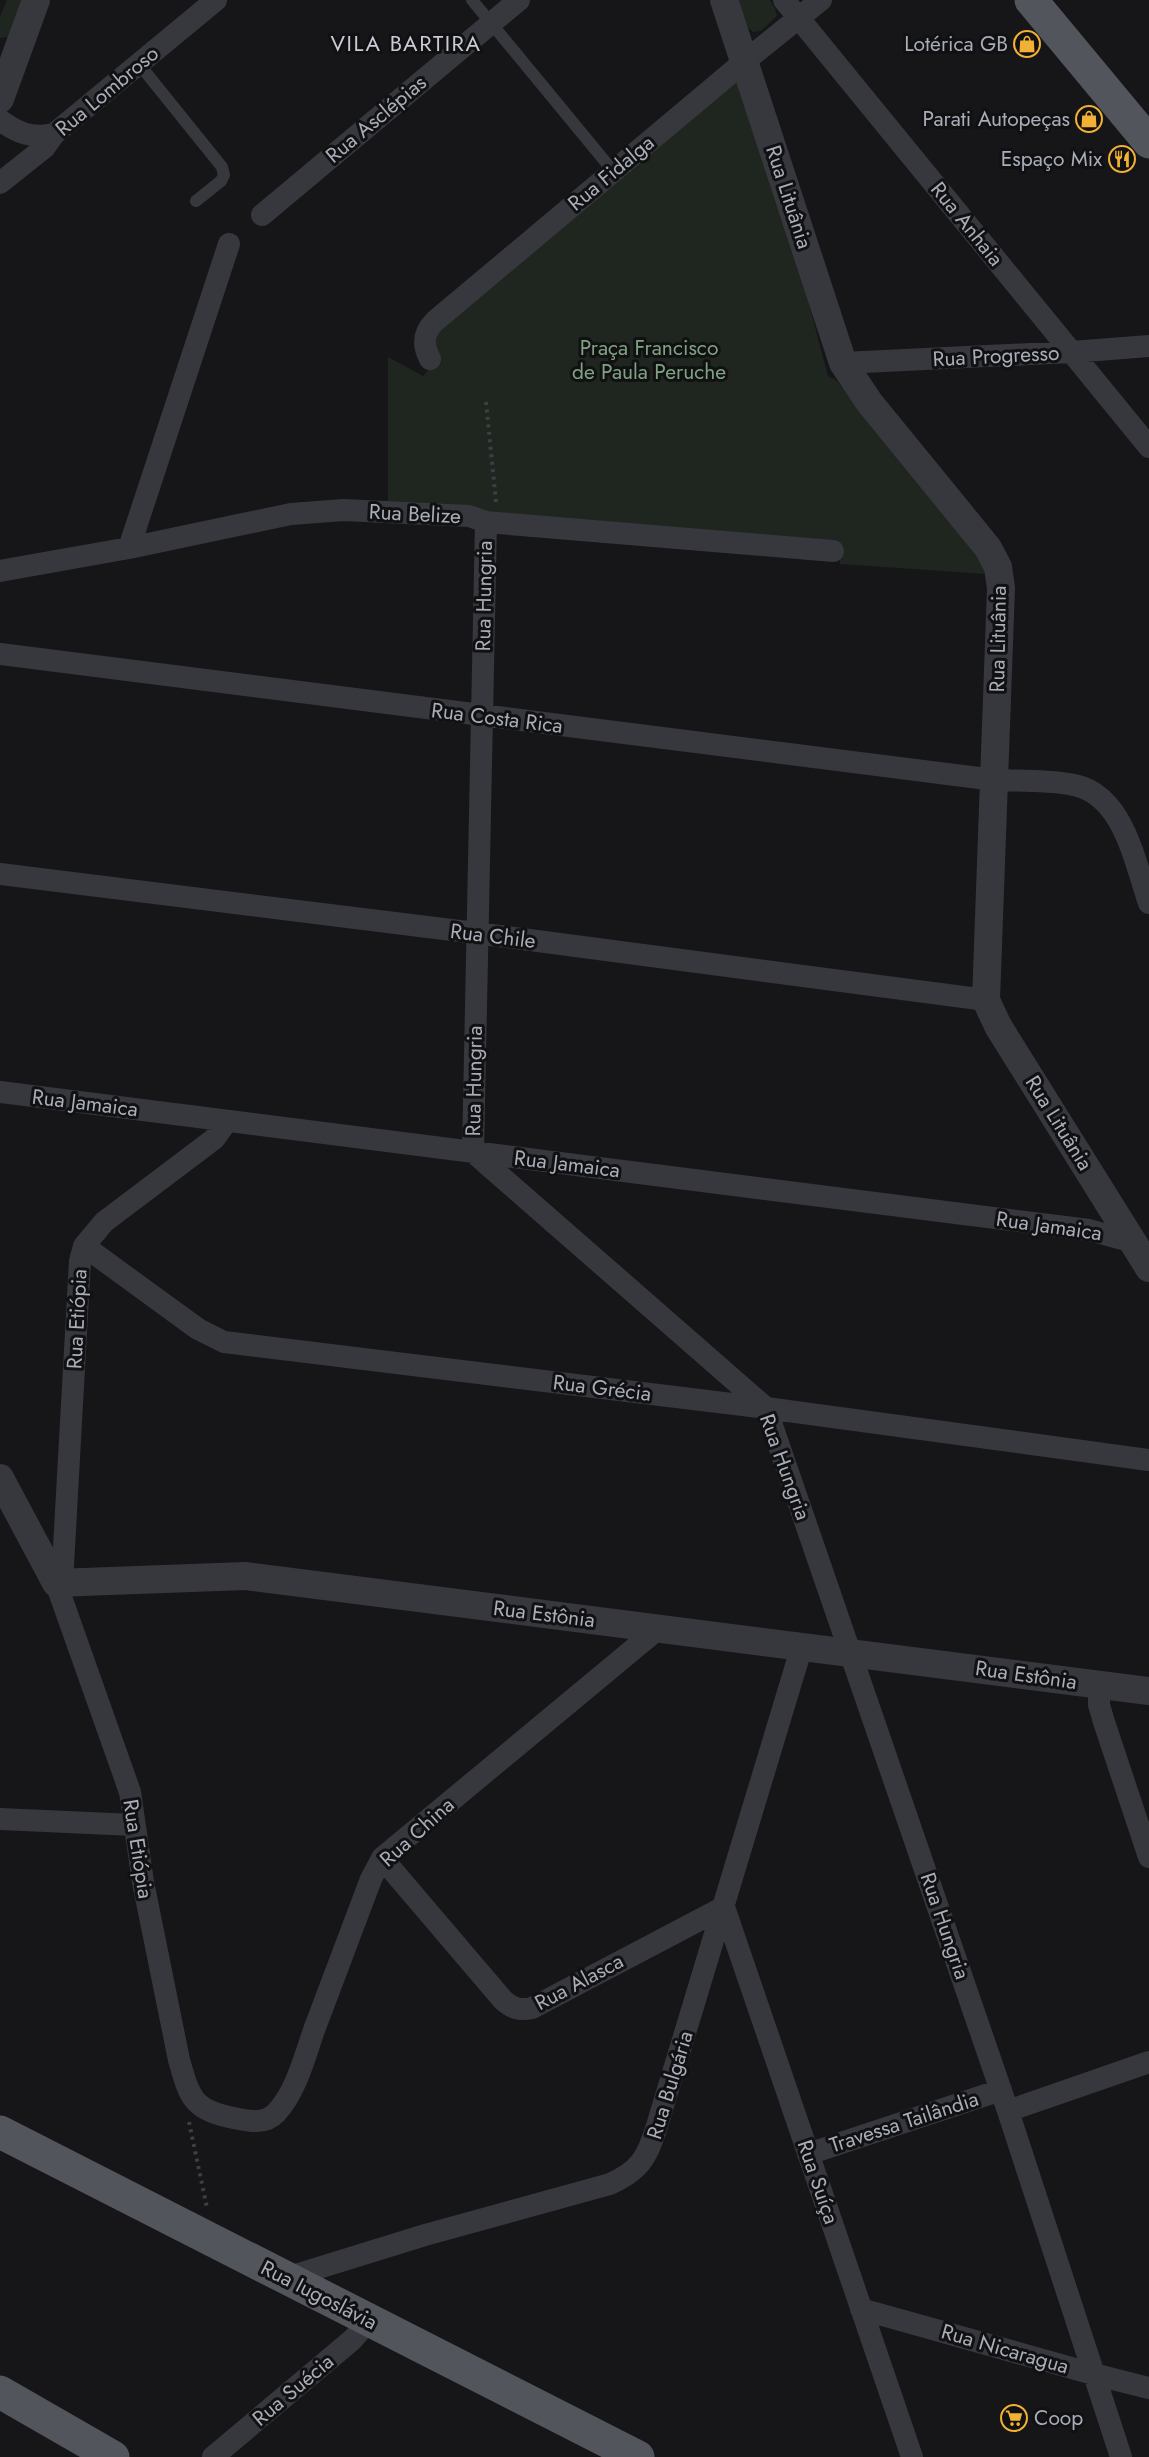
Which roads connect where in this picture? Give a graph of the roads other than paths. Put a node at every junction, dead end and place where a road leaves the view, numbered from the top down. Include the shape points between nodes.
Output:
1 (36, 0) edge
2 (216, 0) edge
3 (472, 0) edge
4 (519, 0) edge
5 (724, 0) edge
6 (784, 0) edge
7 (821, 0) edge
8 (1030, 0) edge
9 (1059, 0) edge
10 (799, 18) junction
11 (491, 23) junction
12 (745, 61) junction
13 (139, 64) junction
14 (0, 99) edge
15 (1149, 109) edge
16 (0, 120) edge
17 (54, 134) junction
18 (1149, 142) edge
19 (613, 171) junction
20 (0, 183) edge
21 (196, 201) dead end
22 (262, 215) dead end
23 (230, 244) dead end
24 (1149, 346) edge
25 (1072, 352) junction
26 (430, 359) dead end
27 (843, 363) junction
28 (1149, 447) edge
29 (492, 523) junction
30 (129, 548) junction
31 (833, 551) dead end
32 (0, 571) edge
33 (0, 654) edge
34 (481, 716) junction
35 (994, 780) junction
36 (0, 874) edge
37 (1149, 903) edge
38 (476, 933) junction
39 (986, 1000) junction
40 (0, 1092) edge
41 (227, 1121) junction
42 (472, 1152) junction
43 (1133, 1242) junction
44 (84, 1246) junction
45 (1149, 1268) edge
46 (766, 1408) junction
47 (1149, 1460) edge
48 (0, 1478) edge
49 (59, 1583) junction
50 (659, 1628) junction
51 (802, 1646) junction
52 (851, 1653) junction
53 (1099, 1685) junction
54 (1149, 1691) edge
55 (0, 1819) edge
56 (134, 1825) junction
57 (1149, 1857) edge
58 (382, 1858) junction
59 (724, 1907) junction
60 (1149, 2062) edge
61 (1004, 2100) junction
62 (210, 2113) joint
63 (0, 2132) edge
64 (808, 2154) junction
65 (286, 2278) junction
66 (861, 2309) junction
67 (370, 2320) junction
68 (1093, 2374) junction
69 (1149, 2388) edge
70 (0, 2392) edge
71 (113, 2457) edge
72 (213, 2457) edge
73 (638, 2457) edge
74 (912, 2457) edge
75 (1121, 2457) edge

1 - 14 street via 12,52
2 - 13 street, Rua Lombroso
3 - 11 lane
4 - 11 street, Rua Asclépias
5 - 12 street, Rua Lituânia
6 - 10 street, Rua Anhaia
7 - 10 street, Rua Fidalga
8 - 18 main road
9 - 15 main road
10 - 12 street, Rua Fidalga
10 - 25 street, Rua Anhaia
11 - 19 lane
11 - 22 street, Rua Asclépias
12 - 19 street, Rua Fidalga
12 - 27 street, Rua Lituânia
13 - 17 street, Rua Lombroso
13 - 21 lane via 222,168 221,181
16 - 17 street via 21,134
17 - 20 street, Rua Lombroso via 44,148
19 - 26 street, Rua Fidalga via 429,327 424,348
23 - 30 street
24 - 25 street, Rua Progresso
25 - 27 street, Rua Progresso
25 - 28 street, Rua Anhaia
27 - 35 street, Rua Lituânia via 998,567 1001,588
29 - 30 street, Rua Belize via 469,516 317,511
29 - 31 street, Rua Belize
29 - 34 street, Rua Hungria
30 - 32 street, Rua Belize
33 - 34 street, Rua Costa Rica
34 - 35 street, Rua Costa Rica
34 - 38 street, Rua Hungria
35 - 37 street, Rua Costa Rica via 1069,784 1097,795 1107,803 1124,833
35 - 39 street, Rua Lituânia
36 - 38 street, Rua Chile
38 - 39 street, Rua Chile
38 - 42 street, Rua Hungria
39 - 43 street, Rua Lituânia via 998,1026
40 - 41 street, Rua Jamaica
41 - 42 street, Rua Jamaica
41 - 44 street, Rua Etiópia via 214,1139 104,1222
42 - 43 street, Rua Jamaica via 1089,1230
42 - 46 street, Rua Hungria
43 - 45 street, Rua Lituânia
44 - 46 street, Rua Grécia via 198,1329 224,1342
44 - 49 street, Rua Etiópia
46 - 47 street, Rua Grécia
46 - 52 street, Rua Hungria
48 - 49 street
49 - 50 street, Rua Estônia via 245,1576
49 - 56 street, Rua Etiópia via 130,1792
50 - 51 street, Rua Estônia
50 - 58 street, Rua China
51 - 52 street, Rua Estônia
51 - 59 street, Rua Bulgária
52 - 53 street, Rua Estônia
52 - 61 street, Rua Hungria
53 - 54 street, Rua Estônia
53 - 57 street via 1104,1722
55 - 56 street
56 - 62 street, Rua Etiópia via 179,2060 187,2087 198,2104
58 - 59 street, Rua Alasca via 503,2000 521,2010 532,2008
58 - 62 street, Rua China via 285,2101 276,2114 264,2121 249,2122
59 - 64 street, Rua Suíça
59 - 65 street, Rua Bulgária via 653,2140 638,2167 610,2184
60 - 61 street, Travessa Tailândia
61 - 64 street, Travessa Tailândia
61 - 68 street, Rua Hungria
63 - 65 main road, Rua Iugoslávia
64 - 66 street, Rua Suíça
65 - 67 main road, Rua Iugoslávia
66 - 68 street, Rua Nicaragua
66 - 74 street, Rua Suíça
67 - 72 street, Rua Suécia via 352,2340
67 - 73 main road, Rua Iugoslávia
68 - 69 street, Rua Nicaragua
68 - 75 street, Rua Hungria
70 - 71 main road

